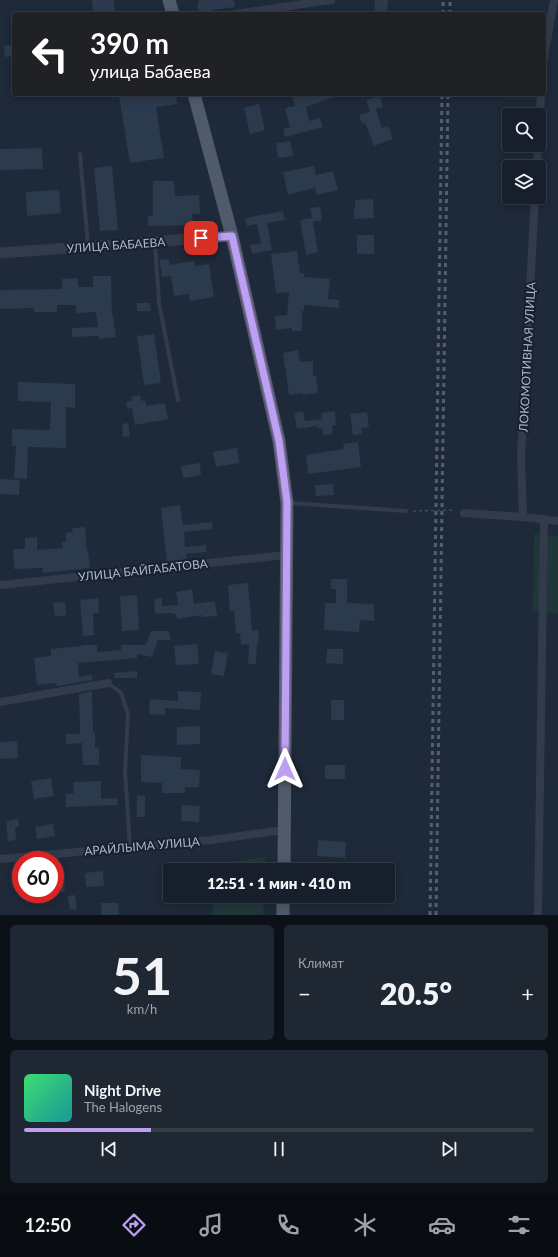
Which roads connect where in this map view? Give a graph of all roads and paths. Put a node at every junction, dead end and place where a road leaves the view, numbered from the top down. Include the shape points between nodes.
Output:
1 (169, 0) edge
2 (331, 0) edge
3 (554, 0) edge
4 (172, 12) edge
5 (249, 12) edge
6 (546, 46) edge
7 (195, 96) edge
8 (541, 96) edge
9 (540, 108) edge
10 (80, 154) dead end
11 (535, 204) edge
12 (232, 236) junction
13 (155, 242) junction
14 (89, 247) junction
15 (0, 253) edge
16 (178, 400) dead end
17 (287, 502) junction
18 (456, 510) dead end
19 (406, 511) joint
20 (464, 513) dead end
21 (523, 517) junction
22 (544, 519) junction
23 (558, 520) edge
24 (286, 555) junction
25 (0, 585) edge
26 (108, 683) joint
27 (0, 702) edge
28 (284, 830) junction
29 (130, 847) junction
30 (0, 859) edge
31 (284, 863) edge
32 (283, 903) edge
33 (283, 915) edge
34 (538, 915) edge

1 - 4 main road
2 - 5 street
3 - 6 street
7 - 12 main road
8 - 9 street
10 - 14 lane
11 - 21 street, ЛОКОМОТИВНАЯ УЛИЦА via 521,455
12 - 13 street, УЛИЦА БАБАЕВА
12 - 17 main road via 279,441
13 - 14 street, УЛИЦА БАБАЕВА
13 - 16 lane via 159,303
14 - 15 street, УЛИЦА БАБАЕВА
17 - 19 lane
17 - 24 main road
18 - 19 path
20 - 21 street
21 - 22 street
22 - 23 street
22 - 34 street
24 - 25 street, УЛИЦА БАЙГАБАТОВА
24 - 28 main road
26 - 27 street
26 - 29 lane via 121,693 128,714 125,771
28 - 29 street, АРАЙЛЫМА УЛИЦА
28 - 31 main road
29 - 30 street, АРАЙЛЫМА УЛИЦА
32 - 33 main road

